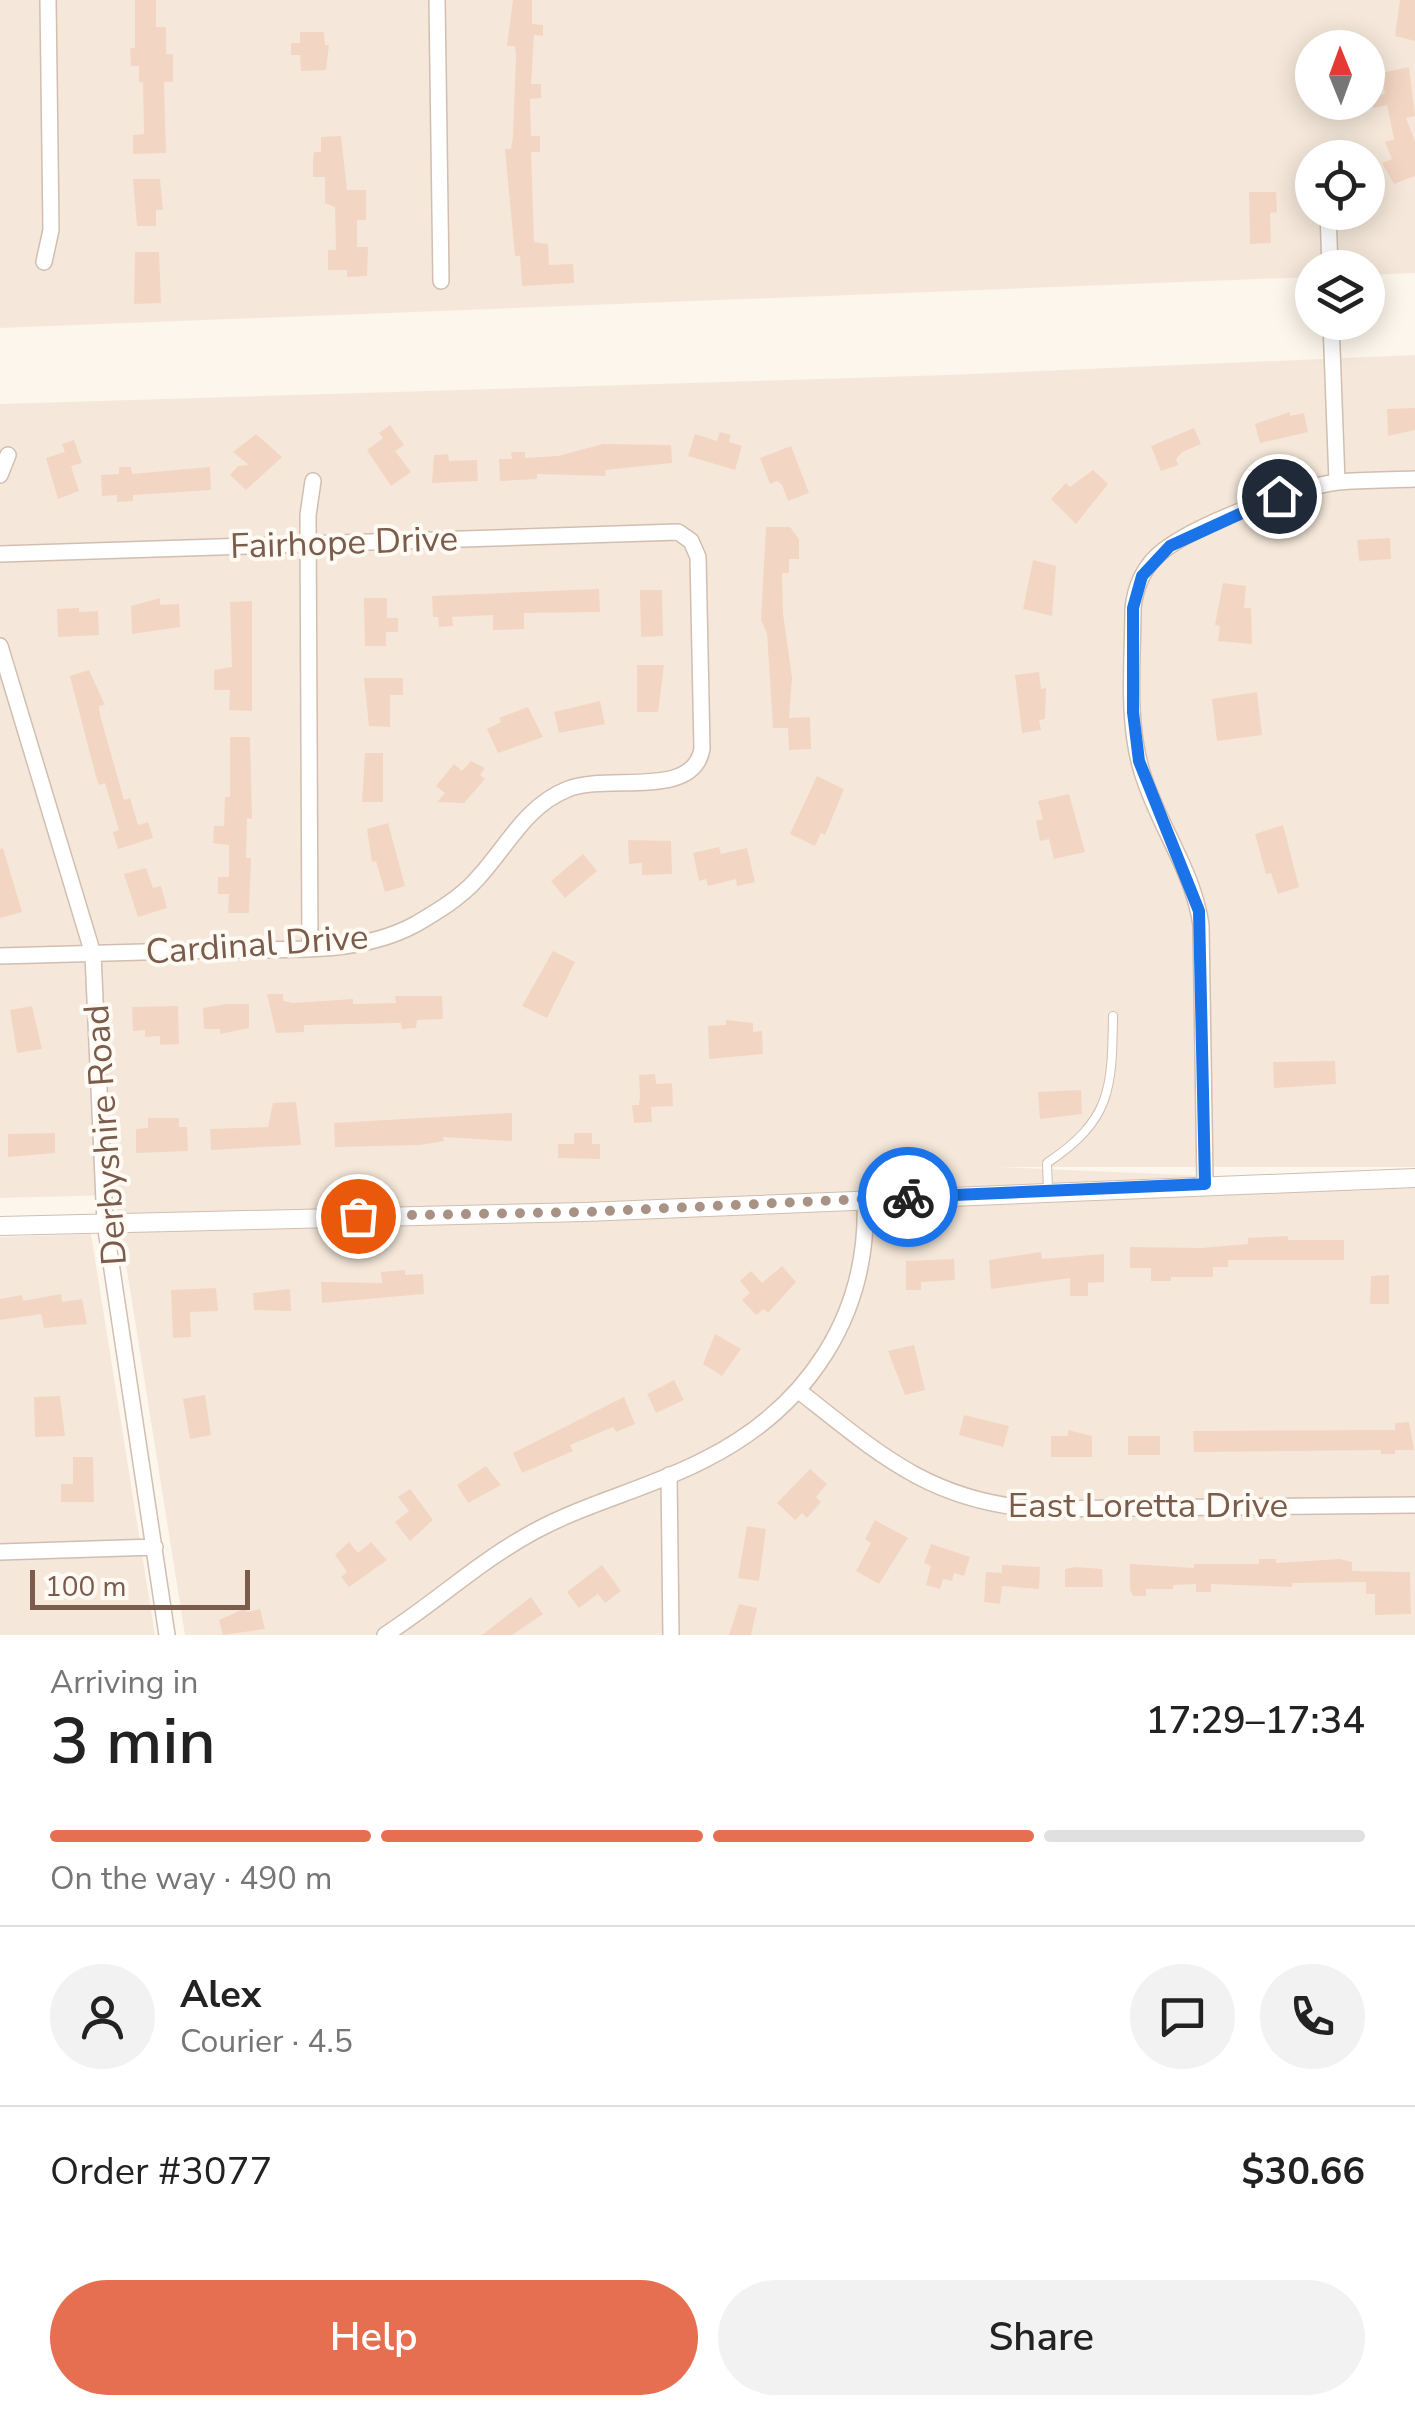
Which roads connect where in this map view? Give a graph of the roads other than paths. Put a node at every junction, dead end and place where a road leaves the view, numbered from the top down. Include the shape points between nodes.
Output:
1 (48, 0) edge
2 (437, 0) edge
3 (44, 262) dead end
4 (441, 281) dead end
5 (1333, 340) edge
6 (8, 455) dead end
7 (0, 475) edge
8 (1415, 479) edge
9 (313, 481) dead end
10 (1337, 482) junction
11 (309, 544) junction
12 (0, 554) edge
13 (0, 646) edge
14 (693, 770) joint
15 (310, 948) junction
16 (93, 954) junction
17 (0, 956) edge
18 (1112, 1016) dead end
19 (1415, 1178) edge
20 (1205, 1184) junction
21 (1048, 1190) junction
22 (866, 1198) junction
23 (105, 1223) junction
24 (0, 1226) edge
25 (799, 1391) junction
26 (669, 1474) junction
27 (1415, 1505) edge
28 (154, 1547) junction
29 (0, 1552) edge
30 (167, 1635) edge
31 (385, 1635) edge
32 (671, 1635) edge

1 - 3 street via 50,230
2 - 4 street
5 - 10 street
6 - 7 street
8 - 10 street
9 - 11 street
10 - 20 street via 1279,496 1170,546 1146,570 1134,601 1139,761 1191,884 1202,933
11 - 12 street, Fairhope Drive
11 - 14 street, Fairhope Drive via 674,531 687,537 699,562 702,749
11 - 15 street
13 - 16 street, Derbyshire Road
14 - 15 street, Cardinal Drive via 675,780 595,781 556,794 448,904 380,938
15 - 16 street, Cardinal Drive
16 - 17 street, Cardinal Drive
16 - 23 street, Derbyshire Road
18 - 21 lane via 1105,1106 1083,1139 1048,1164
19 - 20 street
20 - 21 street
21 - 22 street
22 - 23 street
22 - 25 street via 866,1244 854,1298 832,1348
23 - 24 street
23 - 28 street, Derbyshire Road
25 - 26 street via 742,1439
25 - 27 street, East Loretta Drive via 911,1476 975,1502 1037,1509
26 - 31 street via 536,1531
26 - 32 street
28 - 29 street
28 - 30 street, Derbyshire Road

